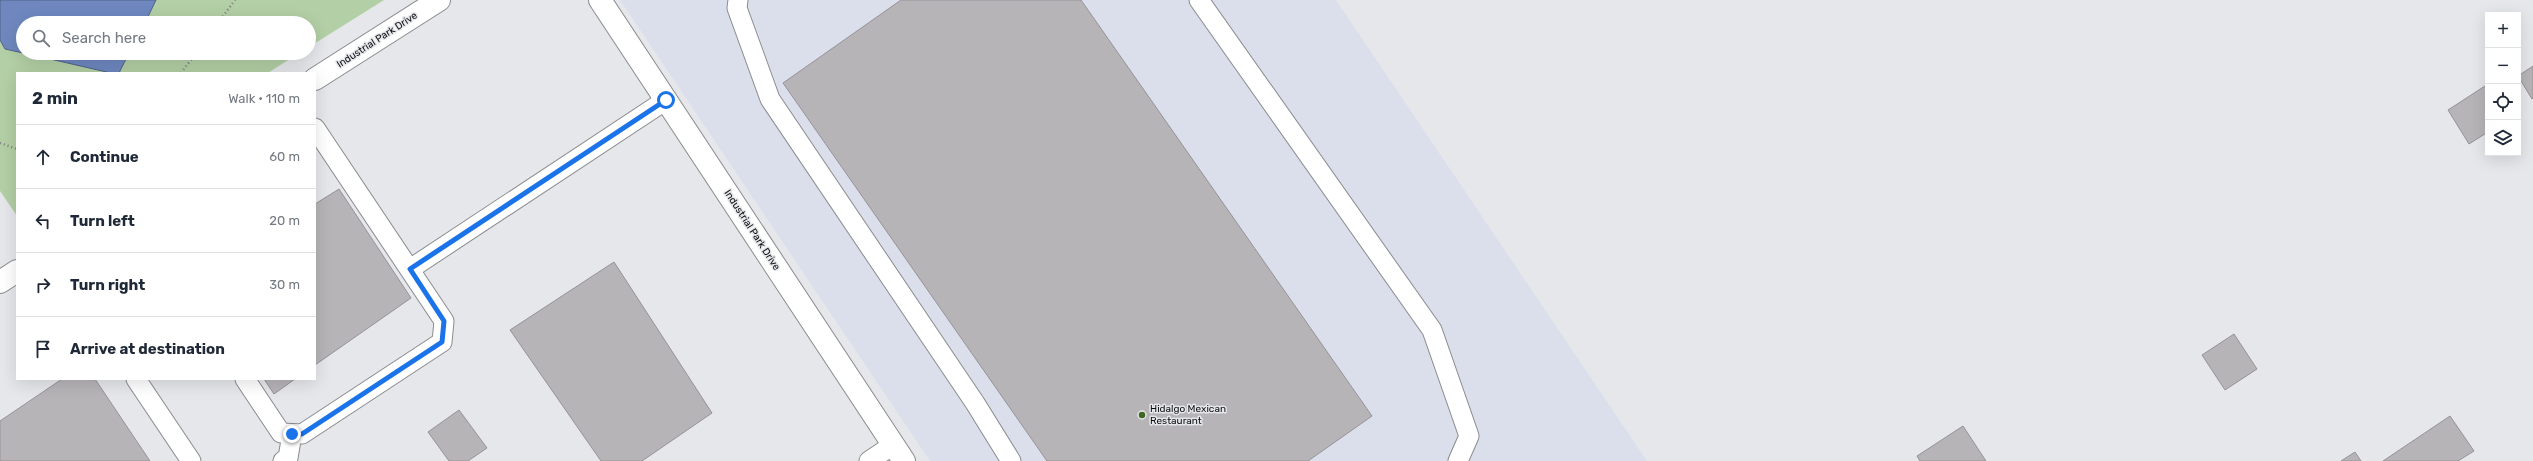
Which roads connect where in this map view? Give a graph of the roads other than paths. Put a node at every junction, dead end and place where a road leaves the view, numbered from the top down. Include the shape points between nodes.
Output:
1 (439, 0) edge
2 (600, 0) edge
3 (738, 0) edge
4 (1199, 0) edge
5 (316, 78) edge
6 (666, 100) junction
7 (316, 129) edge
8 (410, 269) junction
9 (16, 272) edge
10 (0, 282) edge
11 (137, 380) edge
12 (246, 380) edge
13 (292, 434) junction
14 (898, 453) edge
15 (191, 461) edge
16 (283, 461) edge
17 (869, 461) edge
18 (1011, 461) edge
19 (1458, 461) edge

1 - 5 street, Industrial Park Drive
2 - 6 street, Industrial Park Drive
3 - 18 lane via 737,8 770,99
4 - 19 lane via 1432,330 1469,436
6 - 8 lane
6 - 14 street, Industrial Park Drive
7 - 8 lane
8 - 13 lane via 444,321 442,342 302,434
9 - 10 street
11 - 15 lane
12 - 13 lane via 281,433
13 - 16 lane via 288,458
14 - 17 lane

